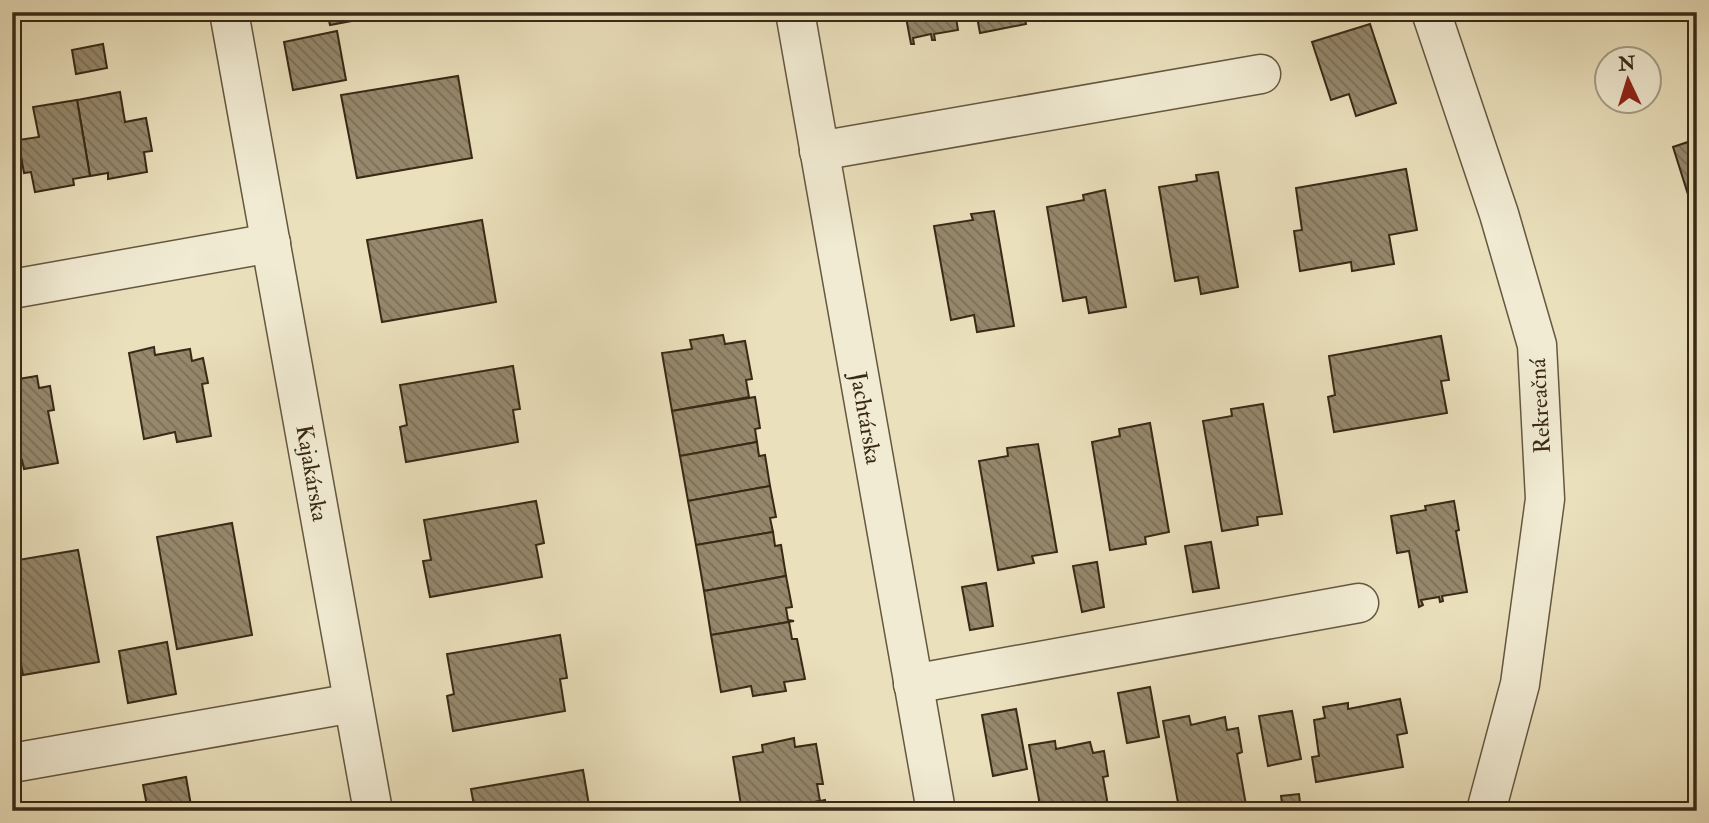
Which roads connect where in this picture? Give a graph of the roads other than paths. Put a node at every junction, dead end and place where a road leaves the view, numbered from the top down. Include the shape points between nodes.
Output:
1 (229, 12) edge
2 (795, 12) edge
3 (1431, 12) edge
4 (1261, 74) dead end
5 (819, 151) junction
6 (271, 243) junction
7 (12, 289) edge
8 (1359, 603) dead end
9 (913, 684) junction
10 (354, 703) junction
11 (12, 763) edge
12 (373, 811) edge
13 (936, 811) edge
14 (1486, 811) edge

1 - 6 street, Kajakárska
2 - 5 street, Jachtárska
3 - 14 street, Rekreačná via 1499,214 1537,345 1545,499 1520,684
4 - 5 street
5 - 9 street, Jachtárska
6 - 7 street
6 - 10 street, Kajakárska
8 - 9 street
9 - 13 street, Jachtárska
10 - 11 street
10 - 12 street, Kajakárska

